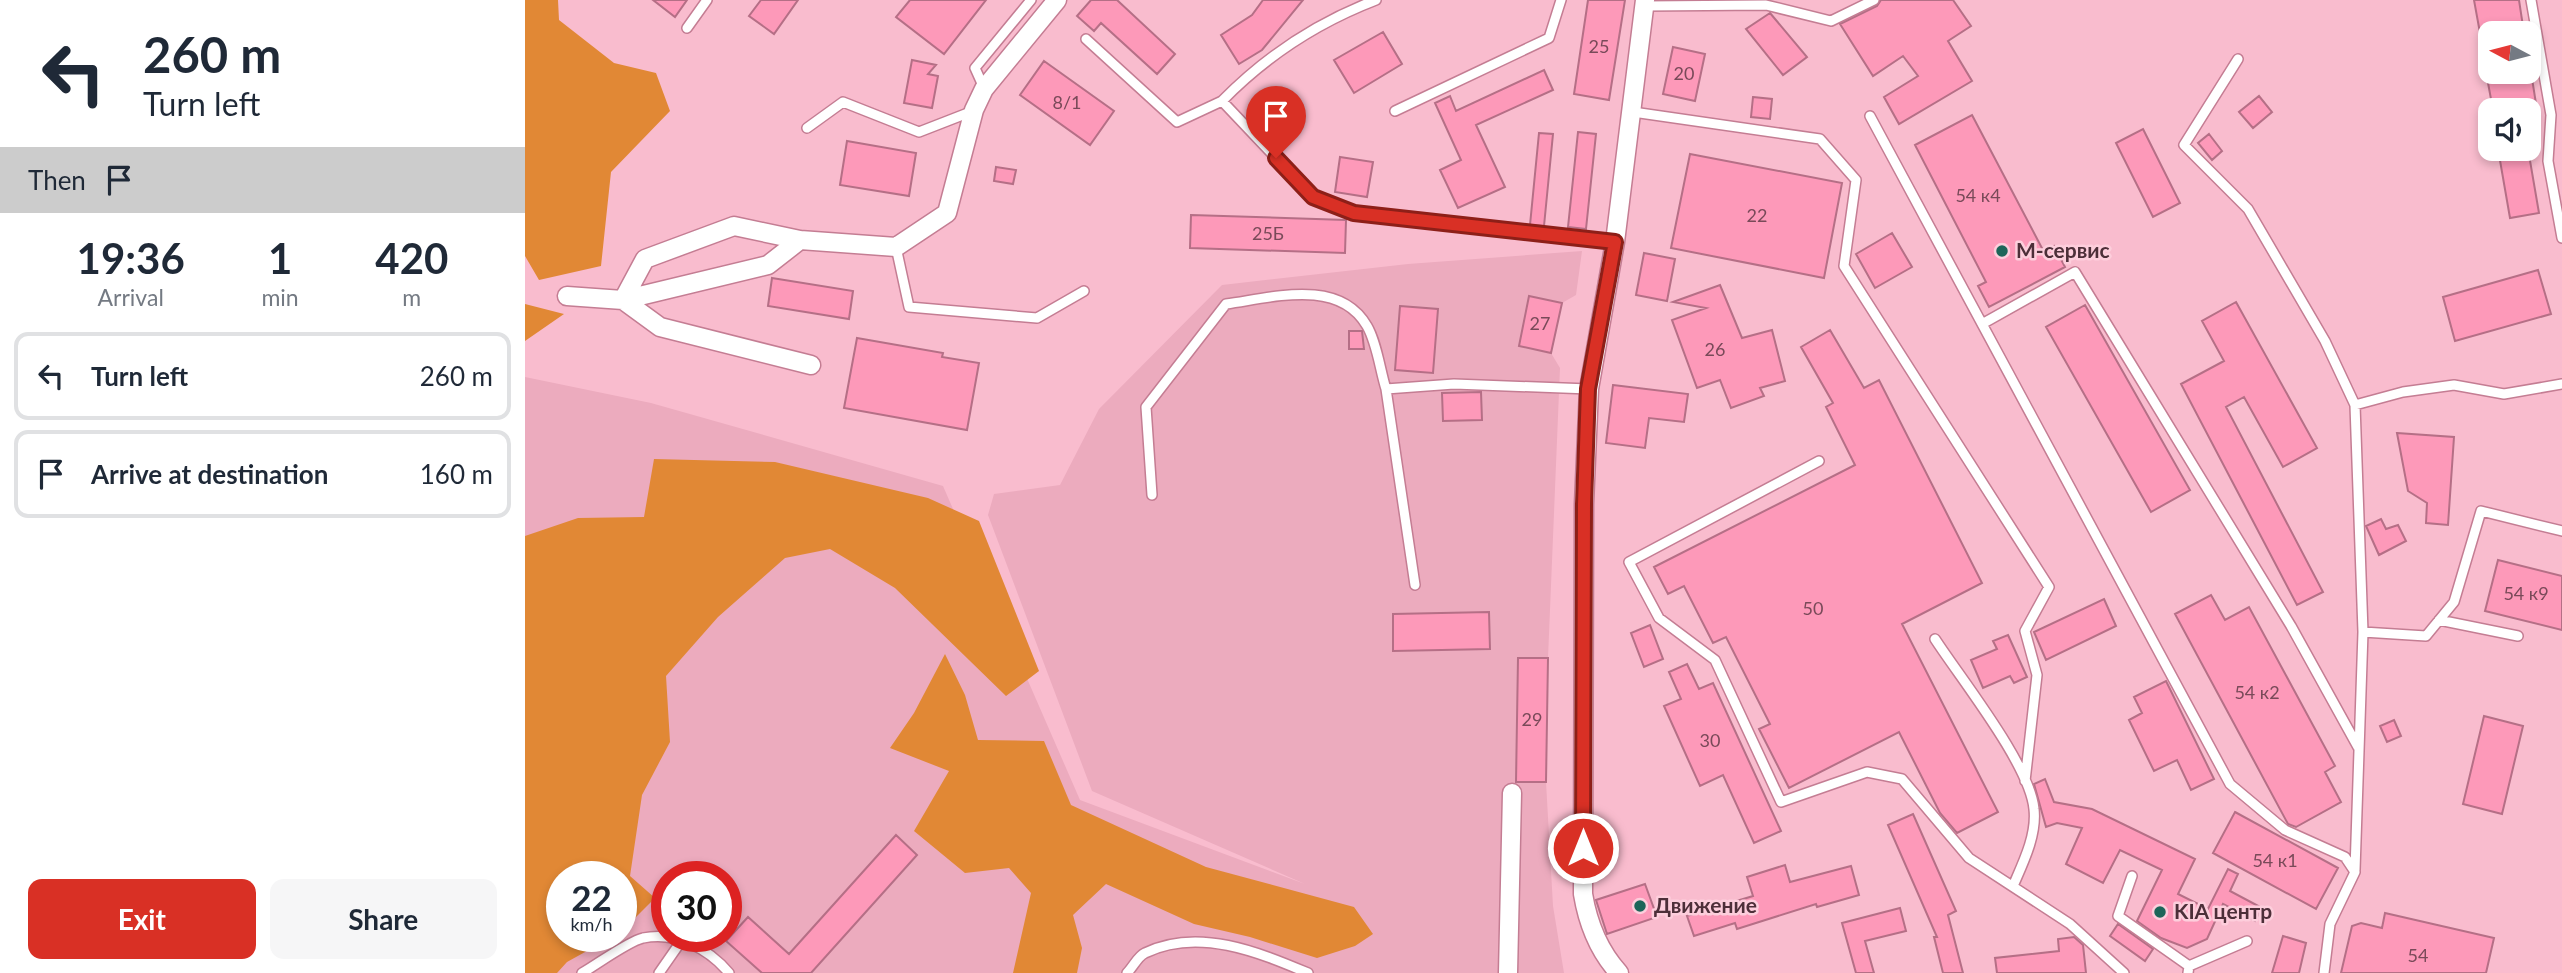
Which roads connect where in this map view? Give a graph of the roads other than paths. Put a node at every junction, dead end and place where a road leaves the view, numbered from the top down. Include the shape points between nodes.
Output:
1 (707, 0) edge
2 (1031, 0) edge
3 (1057, 0) edge
4 (1376, 0) edge
5 (1562, 0) edge
6 (1874, 0) edge
7 (2531, 0) edge
8 (1645, 3) edge
9 (687, 28) dead end
10 (1086, 39) dead end
11 (2238, 59) dead end
12 (984, 89) junction
13 (1222, 101) junction
14 (974, 110) junction
15 (1395, 111) dead end
16 (1633, 112) junction
17 (1870, 116) dead end
18 (807, 128) dead end
19 (2562, 238) edge
20 (800, 240) junction
21 (1615, 242) junction
22 (896, 247) junction
23 (1084, 291) dead end
24 (568, 296) dead end
25 (623, 300) junction
26 (1983, 324) junction
27 (811, 365) dead end
28 (2562, 384) edge
29 (1386, 389) junction
30 (1588, 389) junction
31 (2355, 405) junction
32 (1819, 461) dead end
33 (1152, 495) dead end
34 (2562, 531) edge
35 (1415, 584) dead end
36 (2439, 620) junction
37 (2363, 632) junction
38 (2518, 636) dead end
39 (1935, 639) dead end
40 (2358, 749) junction
41 (2025, 781) junction
42 (1511, 793) dead end
43 (2355, 872) junction
44 (2132, 876) dead end
45 (2013, 886) junction
46 (651, 938) edge
47 (2247, 941) dead end
48 (674, 952) edge
49 (705, 952) edge
50 (2189, 970) edge
51 (582, 973) edge
52 (659, 973) edge
53 (729, 973) edge
54 (1128, 973) edge
55 (1308, 973) edge
56 (1509, 973) edge
57 (1619, 973) edge
58 (2124, 973) edge
59 (2324, 973) edge

1 - 9 lane
2 - 12 lane via 975,68
3 - 12 street
4 - 13 lane via 1336,15 1258,65
5 - 15 lane via 1549,38
6 - 8 lane via 1831,21 1766,5
7 - 19 lane via 2551,115 2549,161
8 - 16 street
10 - 13 lane via 1177,122
11 - 31 lane via 2183,145 2248,209 2325,341
12 - 14 street
13 - 21 lane via 1313,197 1354,213
14 - 18 lane via 919,132 843,102
14 - 22 street via 947,213
16 - 21 street
16 - 41 lane via 1820,139 1856,180 1844,266 2049,587 2025,631 2037,675
17 - 26 lane
20 - 22 street
20 - 25 street via 768,265
20 - 25 street via 734,226 645,259
21 - 30 street
22 - 23 lane via 909,307 1037,318
24 - 25 street
25 - 27 street via 660,327
26 - 40 lane via 2075,272 2291,625
26 - 43 lane via 2230,784 2285,830 2345,857
28 - 31 lane via 2504,394 2455,385
29 - 30 lane via 1454,384
29 - 33 lane via 1367,326 1344,303 1313,293 1226,304 1146,407
29 - 35 lane
30 - 57 street via 1583,894 1592,931
31 - 37 lane
32 - 45 lane via 1629,562 1659,618 1715,660 1781,802 1867,772 1902,779 1959,849
34 - 36 lane via 2481,512 2454,602
36 - 37 lane via 2427,636
36 - 38 lane
37 - 40 lane
39 - 41 lane
40 - 43 lane
41 - 45 lane via 2035,814
42 - 56 street
43 - 59 lane via 2330,924
44 - 50 lane via 2118,916
45 - 58 lane via 2070,923
46 - 51 lane via 643,938
47 - 50 lane
48 - 52 lane
49 - 53 lane
54 - 55 lane via 1143,954 1173,944 1215,942 1267,955

